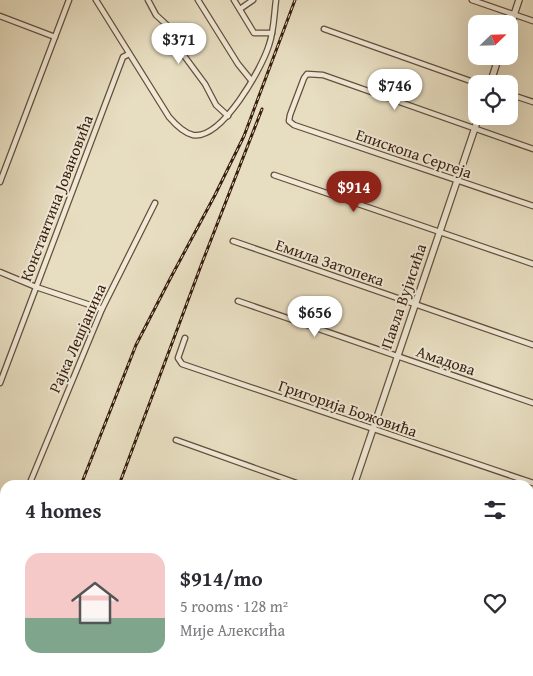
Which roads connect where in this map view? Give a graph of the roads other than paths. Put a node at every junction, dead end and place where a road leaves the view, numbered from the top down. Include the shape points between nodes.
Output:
1 (69, 0) edge
2 (96, 0) edge
3 (148, 0) edge
4 (198, 0) edge
5 (234, 0) edge
6 (253, 0) edge
7 (276, 0) edge
8 (472, 0) edge
9 (519, 0) edge
10 (240, 10) junction
11 (514, 15) joint
12 (0, 16) edge
13 (518, 16) edge
14 (533, 21) edge
15 (324, 29) dead end
16 (272, 33) junction
17 (55, 37) junction
18 (129, 54) junction
19 (251, 80) junction
20 (468, 80) edge
21 (518, 97) edge
22 (533, 102) edge
23 (228, 116) junction
24 (476, 125) edge
25 (474, 129) junction
26 (533, 149) edge
27 (274, 175) dead end
28 (457, 180) junction
29 (0, 182) edge
30 (155, 203) dead end
31 (533, 206) edge
32 (440, 232) junction
33 (233, 241) dead end
34 (533, 264) edge
35 (0, 272) edge
36 (36, 287) junction
37 (238, 301) dead end
38 (415, 305) junction
39 (102, 309) junction
40 (184, 338) dead end
41 (533, 345) edge
42 (398, 356) junction
43 (0, 383) edge
44 (533, 402) edge
45 (373, 430) junction
46 (176, 440) dead end
47 (31, 480) edge
48 (288, 480) edge
49 (356, 480) edge
50 (524, 480) edge

1 - 17 street
2 - 18 street
3 - 23 street via 156,15 170,28 216,104
4 - 19 street
5 - 10 street
6 - 10 street
7 - 16 street
8 - 11 street
9 - 11 street
10 - 16 street via 254,33
12 - 17 street
13 - 14 street
15 - 20 street
16 - 19 street via 266,53
17 - 29 street
18 - 23 street via 168,117 184,130 194,135 205,133
18 - 36 street, Константина Јовановића via 123,57
19 - 23 street
21 - 22 street
24 - 25 street, Павла Вујисића
25 - 26 street
25 - 28 street, Павла Вујисића
25 - 28 street, Епископа Сергеја via 323,75 309,73 290,115 289,121 294,125
27 - 32 street
28 - 31 street, Епископа Сергеја
28 - 32 street, Павла Вујисића
30 - 39 street, Рајка Лешјанина
32 - 34 street
32 - 38 street, Павла Вујисића
33 - 38 street, Емила Затопека
35 - 36 street
36 - 39 street
36 - 43 street, Константина Јовановића
37 - 42 street, Амадова
38 - 41 street, Емила Затопека
38 - 42 street, Павла Вујисића
39 - 47 street, Рајка Лешјанина
40 - 45 street, Григорија Божовића via 178,358 182,364
42 - 44 street, Амадова
42 - 45 street, Павла Вујисића
45 - 49 street, Павла Вујисића
45 - 50 street, Григорија Божовића
46 - 48 street

